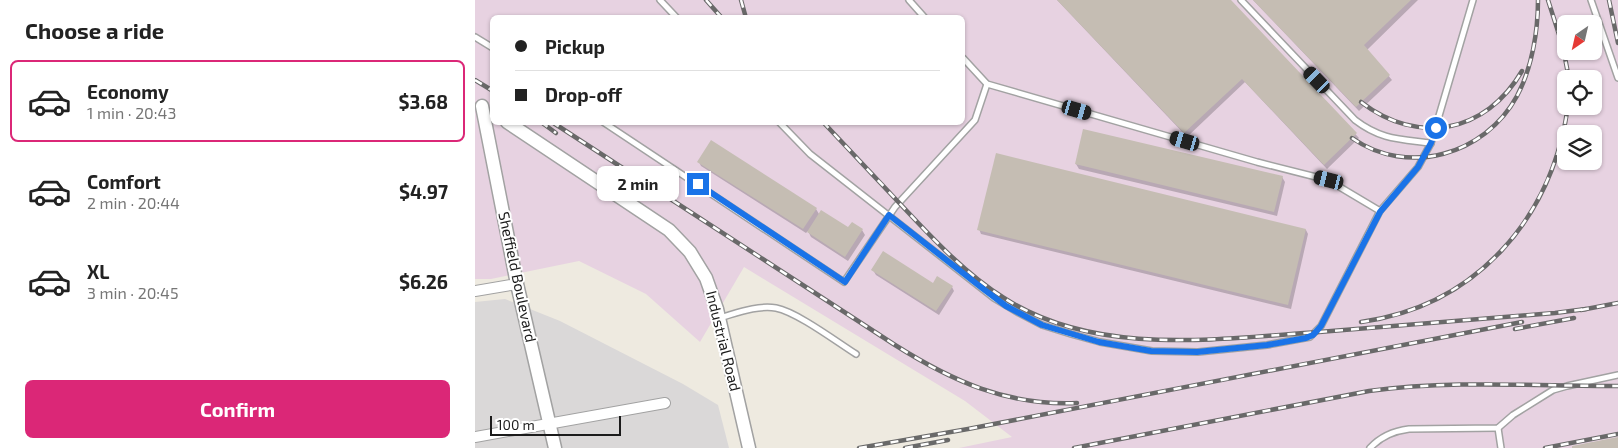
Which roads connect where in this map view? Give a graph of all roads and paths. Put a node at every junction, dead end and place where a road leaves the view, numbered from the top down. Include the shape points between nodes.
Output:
1 (660, 0) edge
2 (909, 0) edge
3 (1241, 0) edge
4 (1473, 0) edge
5 (1591, 0) edge
6 (674, 15) edge
7 (922, 15) edge
8 (475, 37) edge
9 (490, 46) edge
10 (965, 60) edge
11 (1618, 78) edge
12 (987, 84) junction
13 (483, 107) edge
14 (512, 125) edge
15 (608, 125) edge
16 (782, 125) edge
17 (1431, 143) junction
18 (1380, 212) junction
19 (889, 215) junction
20 (517, 284) junction
21 (475, 291) edge
22 (719, 318) junction
23 (856, 354) dead end
24 (1618, 375) edge
25 (665, 402) dead end
26 (550, 423) junction
27 (1498, 428) junction
28 (475, 437) edge
29 (555, 448) edge
30 (749, 448) edge
31 (1370, 448) edge
32 (1501, 448) edge

1 - 6 lane
2 - 7 lane
3 - 17 lane via 1365,128 1387,138
4 - 17 lane
5 - 11 lane
8 - 9 lane
10 - 12 lane
12 - 18 lane via 1329,180
12 - 19 lane via 975,120
13 - 20 street, Sheffield Boulevard
14 - 22 street, Industrial Road via 669,230 706,278
15 - 19 lane via 845,282
16 - 19 lane via 810,154
17 - 18 lane via 1418,167
18 - 19 lane via 1321,326 1313,335 1267,345 1197,352 1151,351 1099,342 1042,325 994,298
20 - 21 street
20 - 26 street, Sheffield Boulevard
22 - 23 lane via 761,308 777,308 794,315
22 - 30 street, Industrial Road
24 - 27 lane via 1553,390
25 - 26 street
26 - 28 street
26 - 29 street, Sheffield Boulevard
27 - 31 lane via 1409,429 1385,435
27 - 32 lane

